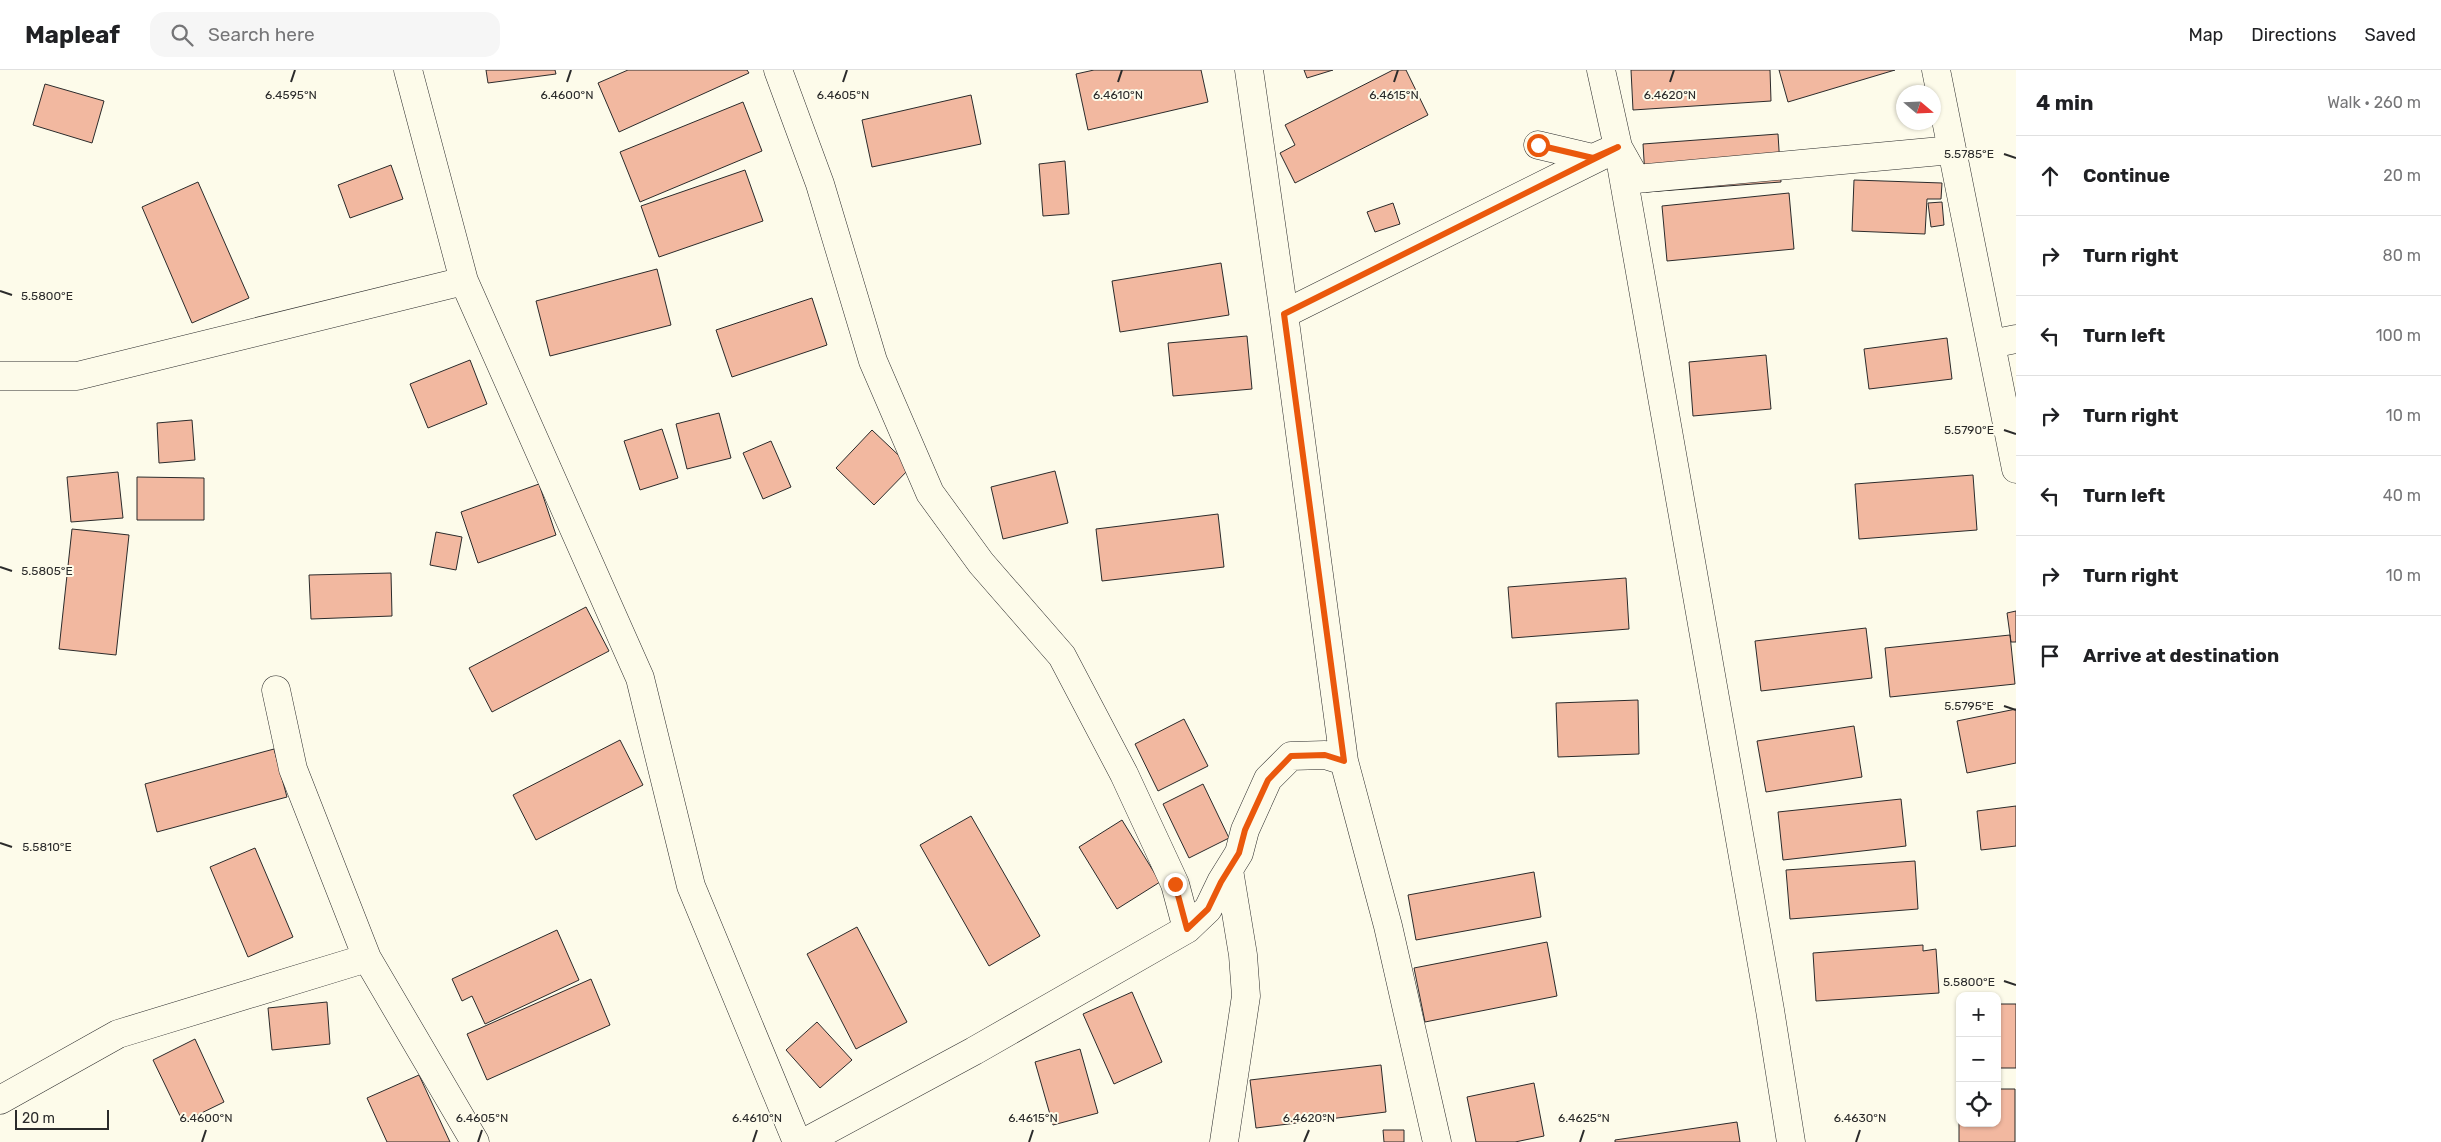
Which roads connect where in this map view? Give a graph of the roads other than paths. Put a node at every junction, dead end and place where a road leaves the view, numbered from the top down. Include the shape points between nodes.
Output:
1 (408, 70) edge
2 (778, 70) edge
3 (1249, 70) edge
4 (1601, 70) edge
5 (1936, 70) edge
6 (1538, 145) dead end
7 (1618, 147) junction
8 (1952, 150) junction
9 (464, 281) junction
10 (1284, 314) junction
11 (2003, 341) edge
12 (0, 376) edge
13 (2016, 469) edge
14 (276, 690) dead end
15 (1344, 761) junction
16 (1229, 870) junction
17 (1187, 929) junction
18 (367, 958) junction
19 (0, 1100) edge
20 (475, 1142) edge
21 (797, 1142) edge
22 (805, 1142) edge
23 (1224, 1142) edge
24 (1436, 1142) edge
25 (1791, 1142) edge

1 - 9 street
2 - 17 street via 820,184 873,361 930,493 981,563 1062,656 1124,774 1175,884
3 - 10 street
4 - 7 street
5 - 8 street
6 - 7 street via 1593,158
7 - 8 street via 1636,179
7 - 10 street
7 - 25 street
8 - 11 street
9 - 12 street via 77,376
9 - 21 street via 640,678 691,886
10 - 15 street
11 - 13 street
14 - 18 street via 293,769
15 - 16 street via 1325,755 1291,756 1268,780
15 - 24 street via 1388,926
16 - 17 street via 1208,909
16 - 23 street via 1243,954 1246,996
17 - 22 street via 974,1051
18 - 19 street via 118,1034
18 - 20 street

